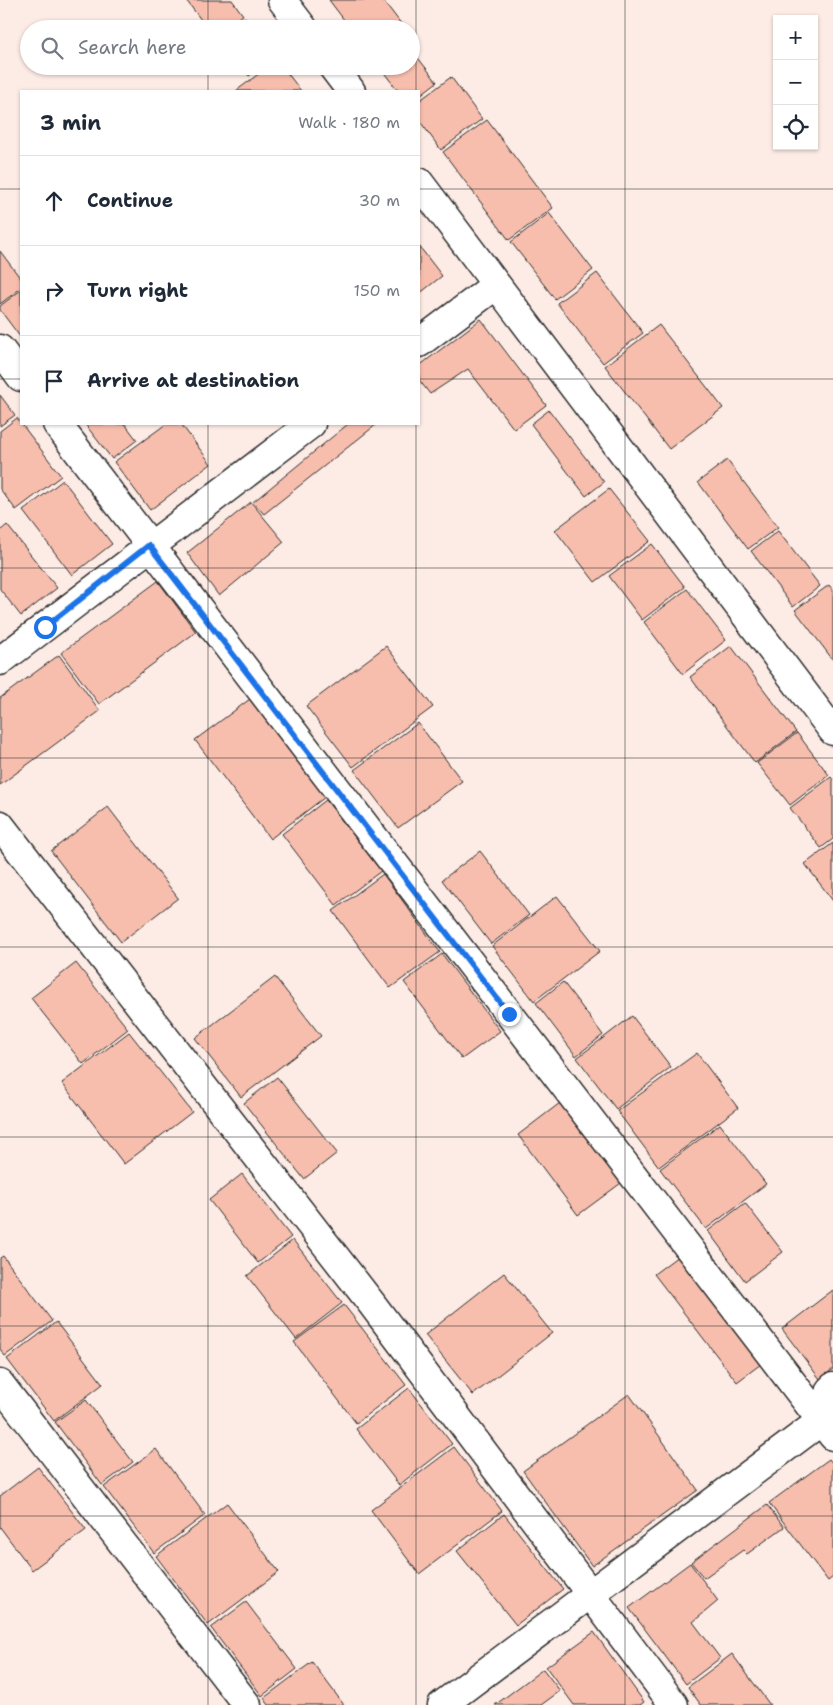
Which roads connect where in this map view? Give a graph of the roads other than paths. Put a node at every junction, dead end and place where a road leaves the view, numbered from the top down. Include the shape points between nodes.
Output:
1 (282, 0) edge
2 (297, 20) edge
3 (339, 75) edge
4 (350, 90) edge
5 (420, 183) edge
6 (496, 285) junction
7 (420, 342) edge
8 (0, 349) edge
9 (20, 376) edge
10 (58, 425) edge
11 (310, 425) edge
12 (149, 545) junction
13 (0, 661) edge
14 (833, 732) edge
15 (0, 825) edge
16 (0, 1384) edge
17 (833, 1387) edge
18 (827, 1428) edge
19 (590, 1593) junction
20 (247, 1705) edge
21 (442, 1705) edge
22 (674, 1705) edge

1 - 2 street
3 - 4 street
5 - 6 street
6 - 7 street
6 - 14 street
8 - 9 street
10 - 12 street
11 - 12 street
12 - 13 street
12 - 18 street
15 - 19 street via 372,1304
16 - 20 street
17 - 18 street via 830,1390
18 - 19 street
19 - 21 street
19 - 22 street

